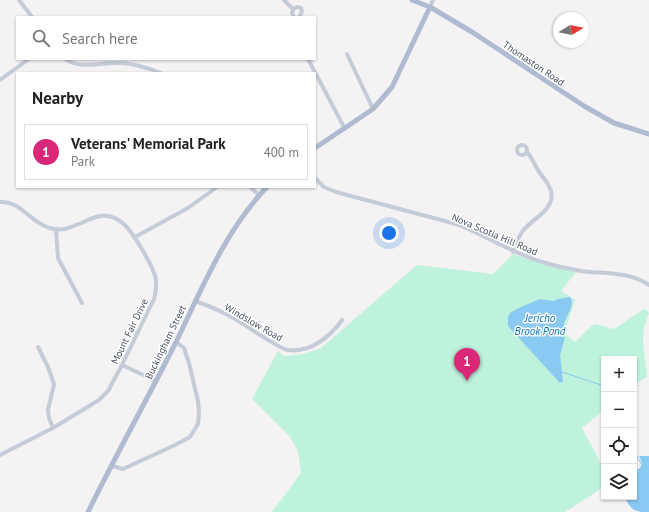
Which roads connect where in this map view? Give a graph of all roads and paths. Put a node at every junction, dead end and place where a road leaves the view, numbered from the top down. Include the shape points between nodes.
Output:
1 (19, 0) edge
2 (284, 0) edge
3 (412, 0) edge
4 (433, 0) edge
5 (430, 7) junction
6 (293, 9) junction
7 (31, 16) edge
8 (294, 16) edge
9 (300, 16) edge
10 (347, 54) dead end
11 (28, 60) edge
12 (67, 60) edge
13 (309, 60) edge
14 (158, 72) edge
15 (315, 72) edge
16 (316, 74) edge
17 (0, 80) edge
18 (373, 109) junction
19 (345, 129) junction
20 (649, 134) edge
21 (316, 147) edge
22 (527, 152) dead end
23 (316, 179) edge
24 (216, 188) edge
25 (251, 188) edge
26 (267, 188) edge
27 (259, 195) junction
28 (0, 202) edge
29 (56, 229) junction
30 (135, 237) junction
31 (513, 252) junction
32 (649, 285) edge
33 (195, 301) junction
34 (82, 303) dead end
35 (342, 320) dead end
36 (176, 342) junction
37 (38, 347) dead end
38 (122, 365) junction
39 (156, 381) junction
40 (53, 428) junction
41 (0, 455) edge
42 (112, 466) junction
43 (88, 512) edge

1 - 7 street
2 - 6 street
3 - 5 main road, Thomaston Road
4 - 5 street
5 - 18 main road via 392,87
5 - 20 main road, Thomaston Road via 584,106 614,123
6 - 8 street
6 - 9 street via 300,8 302,12
10 - 18 street
11 - 17 street
12 - 14 street via 74,64 119,62
13 - 15 street
16 - 19 street
18 - 19 main road
19 - 21 main road
22 - 31 street via 549,184 551,201 522,232
23 - 31 street, Nova Scotia Hill Road via 324,187 336,192 475,231
24 - 30 street via 188,208
25 - 27 street
26 - 27 main road, Buckingham Street
27 - 33 main road, Buckingham Street via 221,249
28 - 29 street via 15,204 43,225
29 - 30 street, Mount Fair Drive via 68,229 96,217 105,216 122,222
29 - 34 street via 58,258
30 - 38 street, Mount Fair Drive via 154,271 157,290
31 - 32 street, Nova Scotia Hill Road via 566,268 631,276
33 - 35 street, Windslow Road via 233,318 287,350 312,346 327,338
33 - 36 main road, Buckingham Street
36 - 39 main road, Buckingham Street
36 - 42 street via 184,348 189,363 198,402 198,424 190,437 175,445 123,469
37 - 40 street via 54,384 48,410
38 - 39 street
38 - 40 street, Mount Fair Drive via 108,391 99,400
39 - 42 main road, Buckingham Street
40 - 41 street, Mount Fair Drive
42 - 43 main road, Buckingham Street

